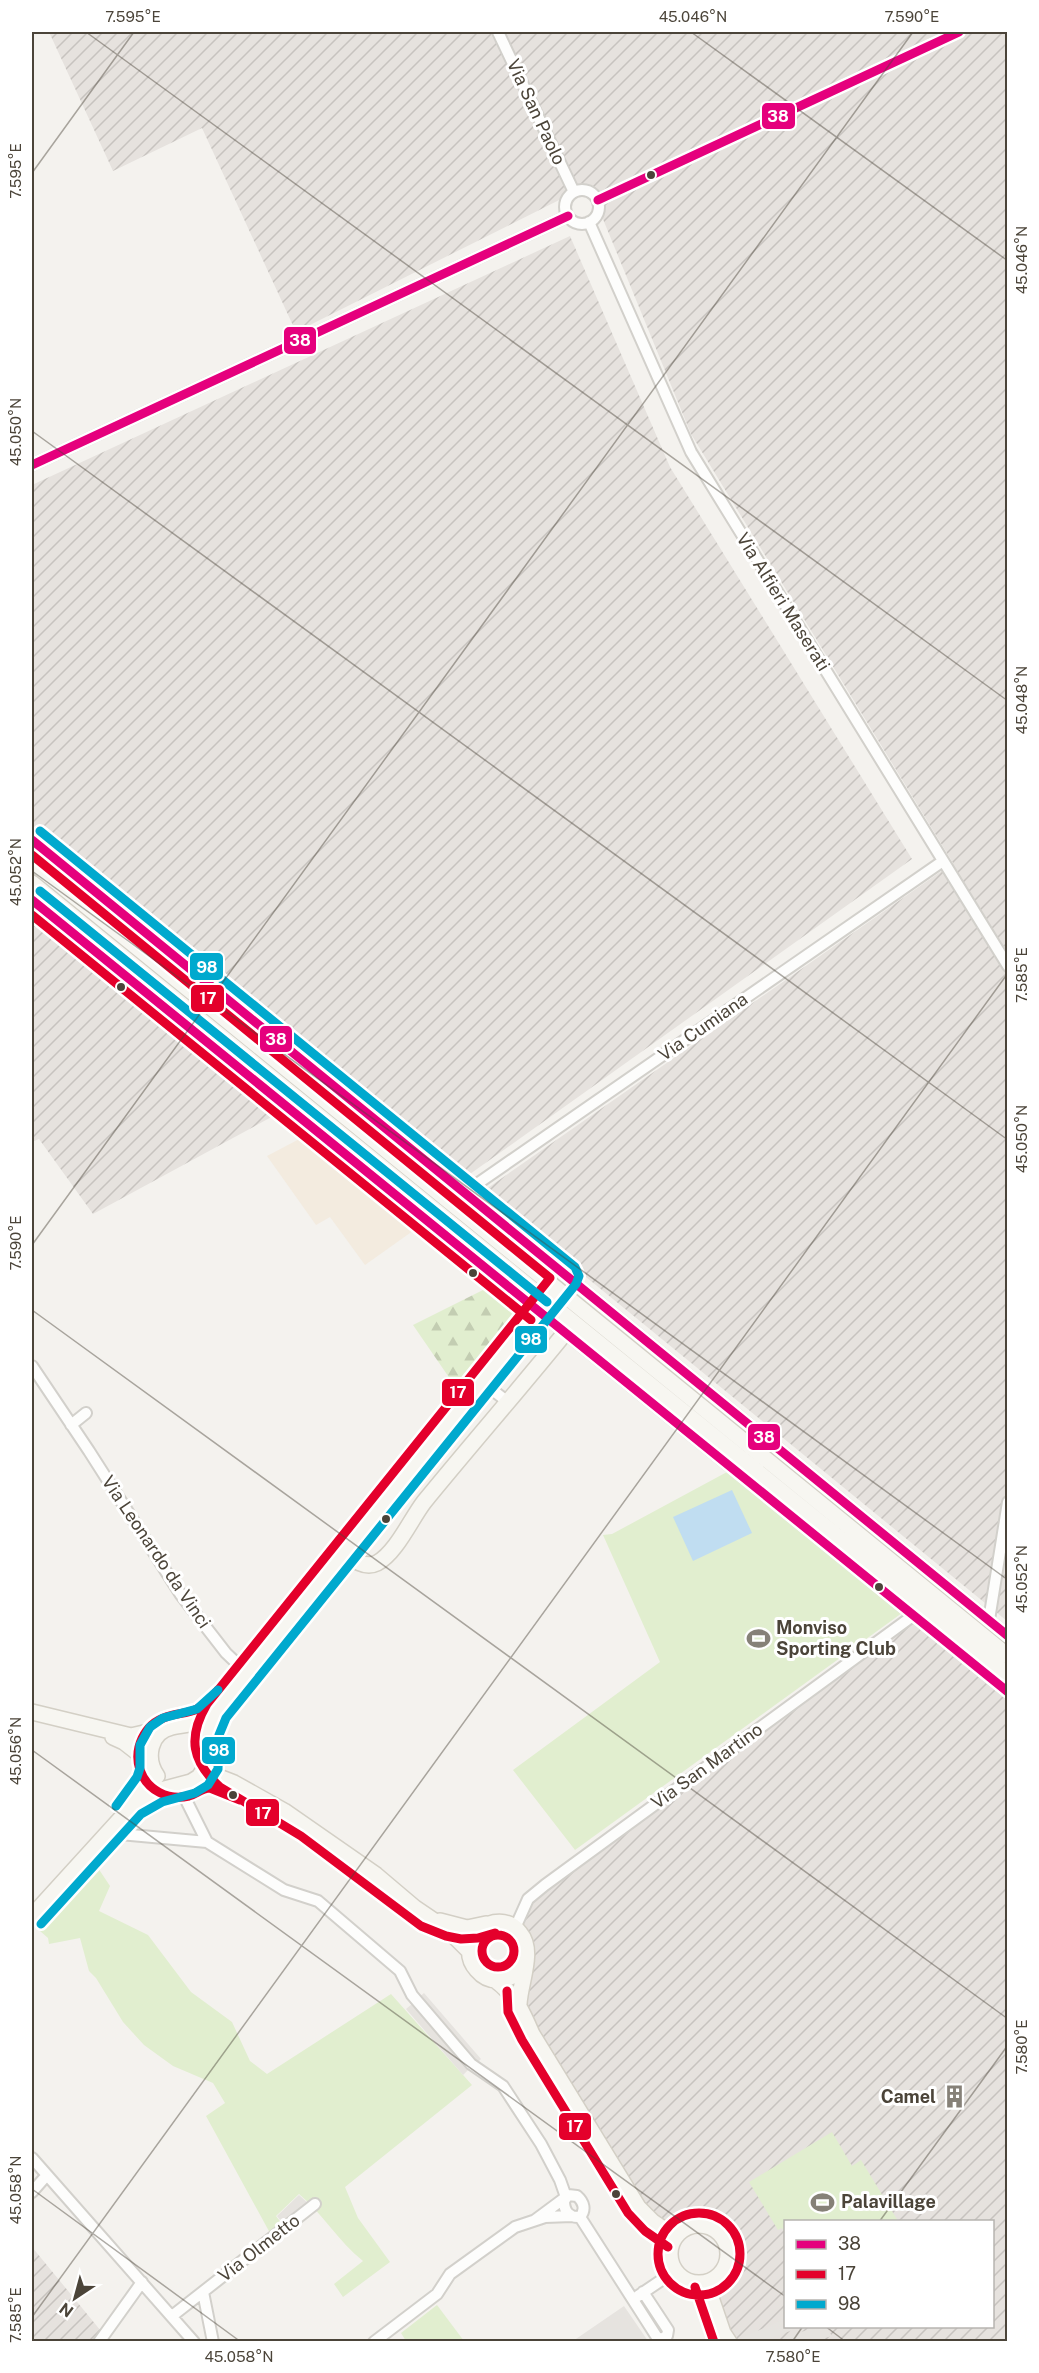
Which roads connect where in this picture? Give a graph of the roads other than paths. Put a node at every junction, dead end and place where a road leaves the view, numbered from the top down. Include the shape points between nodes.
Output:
1 (498, 32) edge
2 (959, 32) edge
3 (574, 192) junction
4 (598, 200) junction
5 (568, 216) junction
6 (589, 222) junction
7 (32, 465) edge
8 (32, 840) edge
9 (943, 861) junction
10 (32, 862) edge
11 (32, 884) edge
12 (32, 900) edge
13 (1008, 966) edge
14 (464, 1193) junction
15 (567, 1276) junction
16 (556, 1289) junction
17 (543, 1307) junction
18 (569, 1328) junction
19 (32, 1366) edge
20 (482, 1382) junction
21 (508, 1402) junction
22 (86, 1413) dead end
23 (71, 1425) junction
24 (1008, 1502) edge
25 (344, 1552) junction
26 (914, 1615) junction
27 (988, 1620) junction
28 (1008, 1636) edge
29 (1008, 1656) edge
30 (247, 1673) junction
31 (1008, 1676) edge
32 (1008, 1692) edge
33 (32, 1712) edge
34 (216, 1712) junction
35 (177, 1727) junction
36 (99, 1730) junction
37 (206, 1749) junction
38 (152, 1766) junction
39 (199, 1777) junction
40 (234, 1783) junction
41 (176, 1786) junction
42 (133, 1805) junction
43 (109, 1833) junction
44 (207, 1842) junction
45 (32, 1916) edge
46 (433, 1919) junction
47 (492, 1922) junction
48 (515, 1928) junction
49 (469, 1950) junction
50 (525, 1961) junction
51 (495, 1980) junction
52 (519, 2004) junction
53 (32, 2158) edge
54 (47, 2175) junction
55 (32, 2192) edge
56 (566, 2197) junction
57 (315, 2204) dead end
58 (576, 2217) junction
59 (535, 2220) junction
60 (675, 2237) junction
61 (675, 2271) junction
62 (142, 2282) junction
63 (706, 2283) junction
64 (203, 2292) junction
65 (643, 2292) junction
66 (633, 2300) junction
67 (172, 2316) junction
68 (660, 2341) edge
69 (99, 2342) edge
70 (194, 2342) edge
71 (213, 2342) edge
72 (374, 2342) edge
73 (729, 2342) edge

1 - 3 street, Via San Paolo
2 - 4 street
3 - 4 street via 590,191
3 - 5 street via 567,200
4 - 6 street via 597,215
5 - 6 street via 575,222
5 - 7 street
6 - 9 street, Via Alfieri Maserati via 691,452
8 - 14 street
9 - 13 street, Via Alfieri Maserati
9 - 14 street, Via Cumiana
10 - 16 street
11 - 17 street
12 - 17 street
14 - 15 street
15 - 16 street
15 - 27 street
16 - 17 street
16 - 29 street
17 - 18 street
17 - 20 street
18 - 21 street
18 - 26 street
18 - 31 street
19 - 23 street, Via Leonardo da Vinci
20 - 21 street
20 - 25 street
21 - 25 street via 381,1560 364,1565
22 - 23 street
23 - 30 street, Via Leonardo da Vinci via 181,1595 226,1653
24 - 27 street
25 - 30 street
26 - 32 street
26 - 48 street, Via San Martino via 544,1885 528,1899
27 - 28 street
30 - 34 street
33 - 36 street
34 - 35 street
34 - 37 street via 207,1732
35 - 36 street via 131,1736
35 - 37 street via 196,1733
35 - 38 street via 159,1734 152,1743
36 - 38 street via 124,1742
37 - 39 street via 206,1766
37 - 40 street via 215,1766
38 - 41 street via 157,1775
38 - 42 street
39 - 40 street via 216,1776
39 - 41 street
40 - 46 street via 312,1829
41 - 42 street via 157,1791
41 - 44 street via 198,1819
42 - 43 street
43 - 44 street
43 - 45 street
44 - 56 street via 284,1890 318,1901 400,1971 412,1995 471,2064 503,2086 541,2144
46 - 47 street via 467,1928
46 - 49 street
47 - 48 street
47 - 49 street via 475,1934
48 - 50 street via 526,1943
49 - 51 street via 479,1974
50 - 51 street via 514,1976
50 - 52 street
51 - 52 street
52 - 60 street via 532,2034 638,2207
53 - 54 street
54 - 55 street
54 - 62 street
56 - 58 street via 564,2207
56 - 58 street via 573,2195 583,2202 584,2211
56 - 59 street
57 - 64 street, Via Olmetto
58 - 59 street
58 - 66 street
59 - 72 street via 515,2227 450,2274 437,2294
60 - 61 street via 670,2247
60 - 63 street via 683,2229 701,2225 711,2227 724,2240 727,2262 722,2272
61 - 63 street via 689,2282
61 - 65 street
62 - 67 street
62 - 69 street
63 - 73 street
64 - 67 street, Via Olmetto
64 - 71 street, Via Olmetto
65 - 66 street
65 - 68 street via 668,2330
66 - 68 street
67 - 70 street

